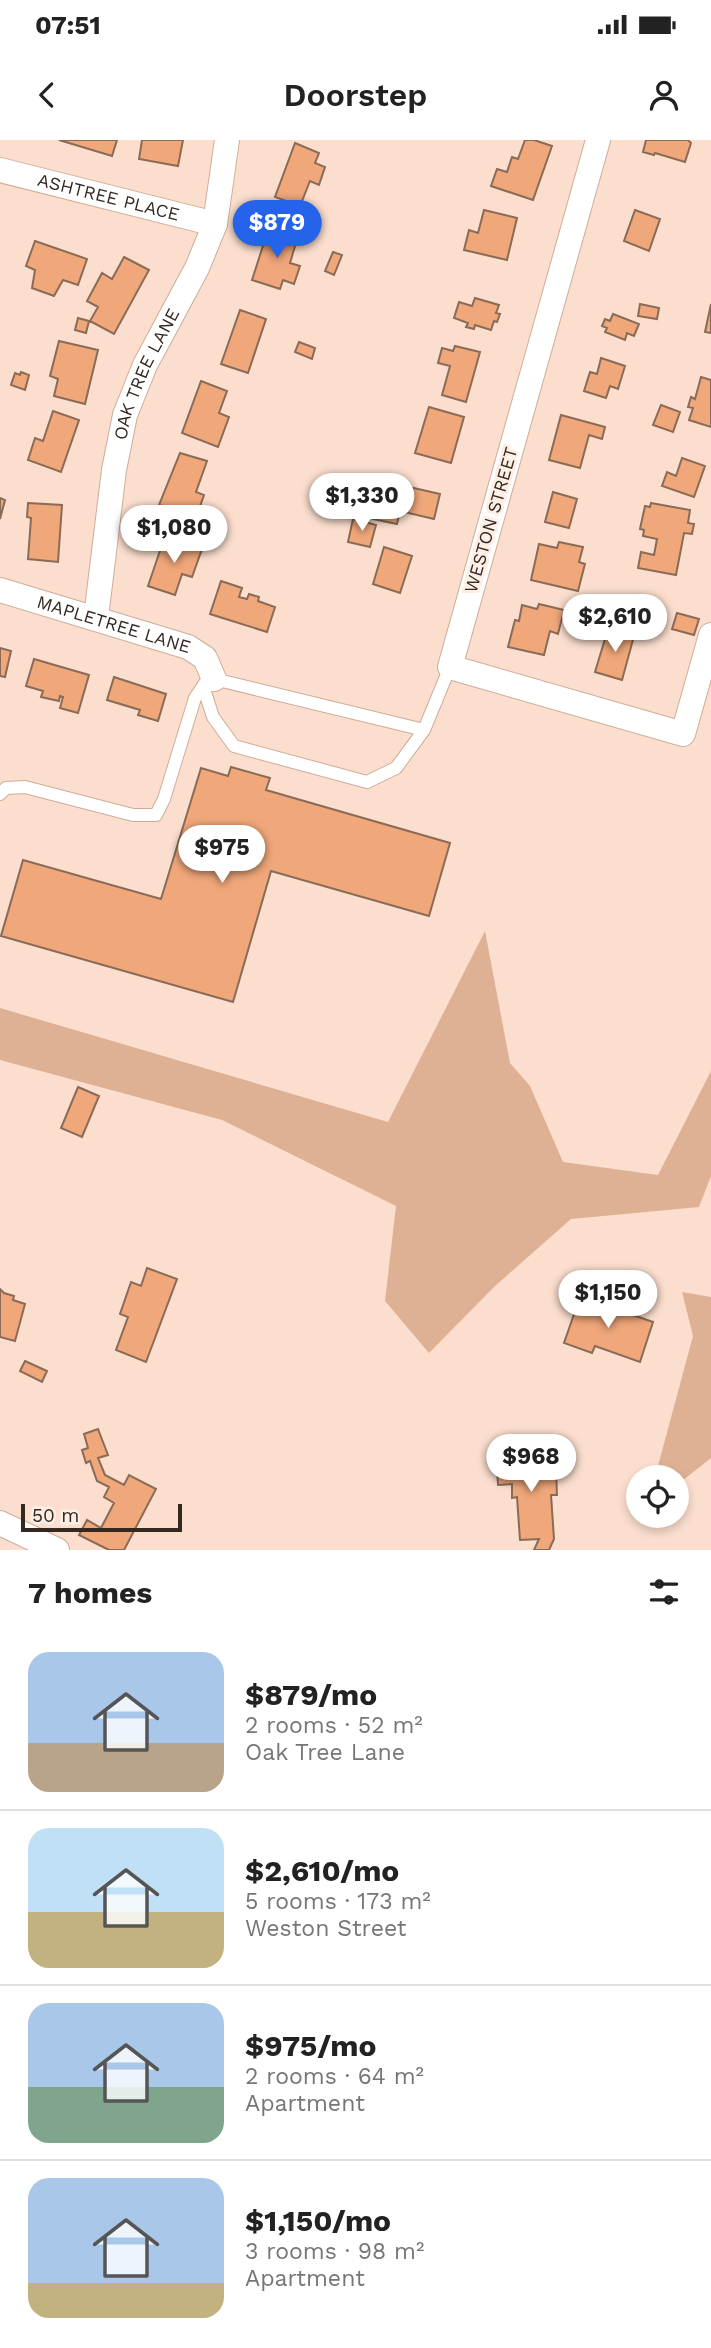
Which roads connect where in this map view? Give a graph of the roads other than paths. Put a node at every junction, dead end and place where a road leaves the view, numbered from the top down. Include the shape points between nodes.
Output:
1 (227, 140) edge
2 (598, 140) edge
3 (0, 170) edge
4 (215, 224) junction
5 (0, 590) edge
6 (96, 617) junction
7 (711, 635) edge
8 (450, 667) junction
9 (209, 683) junction
10 (424, 730) junction
11 (0, 794) edge
12 (0, 1523) edge
13 (57, 1550) edge

1 - 4 street, OAK TREE LANE
2 - 8 street, WESTON STREET
3 - 4 street, ASHTREE PLACE
4 - 6 street, OAK TREE LANE via 125,415
5 - 6 street, MAPLETREE LANE
6 - 9 street, MAPLETREE LANE via 188,647 205,658
7 - 8 street via 683,734
8 - 10 lane
9 - 10 lane
9 - 10 lane via 213,717 234,746 367,782 396,768
9 - 11 lane via 195,698 156,814 133,815 25,787 6,788
12 - 13 street

